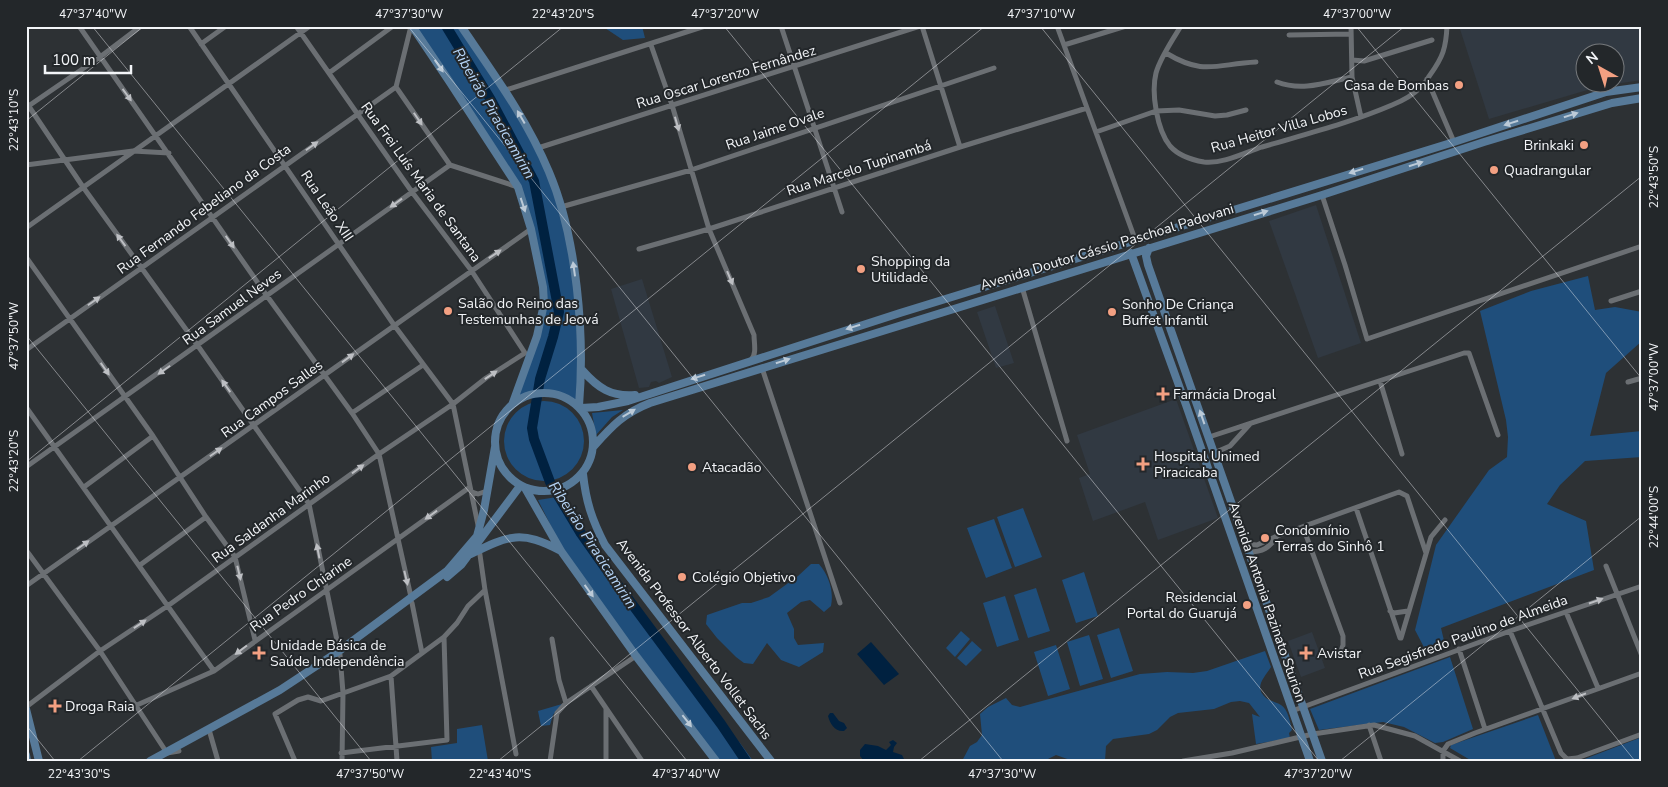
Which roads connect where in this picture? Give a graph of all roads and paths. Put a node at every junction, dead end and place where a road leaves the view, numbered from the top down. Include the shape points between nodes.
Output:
1 (79, 26) edge
2 (141, 26) edge
3 (189, 26) edge
4 (226, 26) edge
5 (296, 26) edge
6 (310, 26) edge
7 (393, 26) edge
8 (411, 26) edge
9 (461, 26) edge
10 (705, 26) edge
11 (781, 26) edge
12 (921, 26) edge
13 (1057, 26) edge
14 (1126, 26) edge
15 (1181, 26) edge
16 (1351, 26) edge
17 (1447, 26) edge
18 (300, 33) junction
19 (1351, 34) junction
20 (1289, 35) dead end
21 (1432, 40) dead end
22 (201, 44) junction
23 (651, 45) junction
24 (1064, 45) junction
25 (1166, 53) junction
26 (100, 57) junction
27 (1352, 60) junction
28 (1256, 62) dead end
29 (795, 67) junction
30 (994, 68) dead end
31 (329, 73) junction
32 (1352, 77) junction
33 (1427, 79) junction
34 (1277, 82) dead end
35 (229, 83) junction
36 (940, 86) junction
37 (396, 87) junction
38 (1642, 87) edge
39 (506, 90) junction
40 (1642, 98) edge
41 (27, 105) edge
42 (672, 105) junction
43 (1087, 108) junction
44 (1246, 110) dead end
45 (1156, 111) junction
46 (358, 114) junction
47 (1361, 117) junction
48 (814, 127) junction
49 (1096, 132) junction
50 (156, 135) junction
51 (1454, 142) junction
52 (960, 147) junction
53 (538, 148) junction
54 (133, 151) junction
55 (169, 153) junction
56 (64, 159) junction
57 (1433, 159) junction
58 (26, 165) edge
59 (285, 165) junction
60 (450, 165) junction
61 (691, 170) junction
62 (83, 187) junction
63 (518, 187) junction
64 (834, 188) junction
65 (412, 192) junction
66 (1322, 195) junction
67 (561, 208) junction
68 (1234, 209) junction
69 (842, 212) dead end
70 (213, 217) junction
71 (1235, 221) junction
72 (26, 228) edge
73 (531, 229) junction
74 (709, 229) junction
75 (1135, 240) junction
76 (339, 244) junction
77 (1642, 246) edge
78 (1149, 248) junction
79 (639, 249) dead end
80 (1131, 253) junction
81 (1082, 256) junction
82 (26, 257) edge
83 (142, 268) junction
84 (1080, 269) junction
85 (471, 270) junction
86 (1022, 287) junction
87 (1642, 291) edge
88 (968, 292) junction
89 (267, 296) junction
90 (1611, 301) dead end
91 (930, 315) junction
92 (70, 319) junction
93 (394, 325) junction
94 (1163, 342) junction
95 (198, 346) junction
96 (26, 350) edge
97 (528, 354) junction
98 (750, 360) junction
99 (423, 365) junction
100 (762, 368) junction
101 (582, 370) junction
102 (325, 375) junction
103 (1642, 378) edge
104 (1380, 381) junction
105 (1628, 382) dead end
106 (1193, 391) junction
107 (642, 395) junction
108 (125, 397) junction
109 (453, 404) junction
110 (512, 405) junction
111 (26, 407) edge
112 (580, 407) junction
113 (352, 413) junction
114 (1251, 424) junction
115 (254, 426) junction
116 (1498, 435) dead end
117 (153, 436) junction
118 (1209, 437) junction
119 (1067, 441) dead end
120 (594, 446) junction
121 (55, 447) junction
122 (495, 447) junction
123 (1214, 453) junction
124 (379, 454) junction
125 (1402, 454) dead end
126 (26, 467) edge
127 (583, 474) junction
128 (180, 478) junction
129 (84, 487) junction
130 (523, 487) junction
131 (471, 489) junction
132 (487, 490) junction
133 (309, 504) junction
134 (1356, 508) junction
135 (206, 517) junction
136 (1445, 520) dead end
137 (1226, 521) junction
138 (1238, 521) junction
139 (112, 526) junction
140 (1303, 527) junction
141 (479, 530) junction
142 (398, 539) junction
143 (479, 546) junction
144 (1247, 548) junction
145 (26, 550) edge
146 (1236, 550) junction
147 (561, 551) junction
148 (1426, 553) junction
149 (235, 556) junction
150 (140, 565) junction
151 (1606, 566) dead end
152 (43, 574) junction
153 (26, 586) edge
154 (1642, 586) edge
155 (326, 590) junction
156 (486, 590) junction
157 (1617, 594) junction
158 (411, 600) junction
159 (840, 603) dead end
160 (169, 605) junction
161 (1390, 611) junction
162 (1408, 611) junction
163 (1566, 612) junction
164 (1510, 631) junction
165 (444, 637) junction
166 (552, 639) dead end
167 (255, 640) junction
168 (1459, 649) junction
169 (100, 651) junction
170 (422, 652) junction
171 (340, 653) junction
172 (1340, 654) dead end
173 (636, 656) junction
174 (1642, 656) edge
175 (214, 671) junction
176 (1642, 673) edge
177 (391, 676) junction
178 (591, 686) junction
179 (1598, 688) junction
180 (343, 693) junction
181 (566, 703) junction
182 (137, 705) junction
183 (1303, 707) junction
184 (26, 708) edge
185 (606, 708) junction
186 (1543, 709) junction
187 (1292, 711) junction
188 (1368, 725) junction
189 (1485, 729) junction
190 (210, 733) junction
191 (1313, 734) junction
192 (1642, 734) edge
193 (1302, 737) junction
194 (395, 746) junction
195 (179, 751) junction
196 (1443, 751) junction
197 (166, 752) junction
198 (341, 753) junction
199 (516, 754) dead end
200 (26, 755) edge
201 (28, 761) edge
202 (39, 761) edge
203 (150, 761) edge
204 (159, 761) edge
205 (218, 761) edge
206 (295, 761) edge
207 (342, 761) edge
208 (397, 761) edge
209 (550, 761) edge
210 (606, 761) edge
211 (642, 761) edge
212 (716, 761) edge
213 (771, 761) edge
214 (1183, 761) edge
215 (1310, 761) edge
216 (1322, 761) edge
217 (1382, 761) edge
218 (1443, 761) edge
219 (1460, 761) edge

1 - 26 street
2 - 26 street
3 - 22 street, Rua Leão XIII
4 - 22 street
5 - 18 street, Rua Frei Luís Maria de Santana
6 - 18 street
7 - 31 street
8 - 37 street
8 -> 63 main road
9 - 39 main road
10 - 23 street
11 - 29 street
12 - 29 street, Rua Oscar Lorenzo Fernândez
12 - 36 street
13 - 24 street
14 - 24 street
15 - 25 street, Rua Heitor Villa Lobos
16 - 19 street
17 - 33 street, Rua Heitor Villa Lobos via 1441,60
18 - 31 street, Rua Frei Luís Maria de Santana
18 - 35 street
19 - 20 street
19 - 27 street
21 - 27 street via 1364,60
22 - 35 street, Rua Leão XIII
23 - 39 street
23 - 42 street
24 - 43 street
25 - 28 street via 1199,68
25 - 45 street, Rua Heitor Villa Lobos via 1156,73
26 - 41 street
26 -> 50 street
27 - 32 street
29 - 42 street, Rua Oscar Lorenzo Fernândez
29 - 48 street
30 - 36 street, Rua Jaime Ovale
31 - 46 street, Rua Frei Luís Maria de Santana
32 - 34 street via 1302,88
32 - 47 street
33 - 47 street, Rua Heitor Villa Lobos via 1421,87 1394,105
33 - 51 street
35 - 50 street
35 - 59 street, Rua Leão XIII
36 - 48 street, Rua Jaime Ovale
36 - 52 street
37 - 46 street, Rua Fernando Febeliano da Costa
37 -> 60 street
38 -> 51 main road, Avenida Doutor Cássio Paschoal Padovani via 1606,92
53 -> 39 main road
57 -> 40 main road, Avenida Doutor Cássio Paschoal Padovani via 1612,103
41 - 56 street
42 - 53 street, Rua Oscar Lorenzo Fernândez
42 -> 61 street
43 - 49 street
43 - 52 street, Rua Marcelo Tupinambá
44 - 45 street via 1215,116 1179,110
45 - 47 street, Rua Heitor Villa Lobos via 1170,146 1188,158 1206,162
45 - 49 street
59 -> 46 street, Rua Fernando Febeliano da Costa
46 - 65 street, Rua Frei Luís Maria de Santana
48 - 61 street, Rua Jaime Ovale
48 - 64 street
49 - 75 street
50 - 54 street
50 - 55 street
51 - 57 main road via 1454,148
51 -> 68 main road, Avenida Doutor Cássio Paschoal Padovani
52 - 64 street, Rua Marcelo Tupinambá
53 - 67 main road
54 - 55 street
54 - 56 street
54 - 62 street
55 - 70 street
56 - 58 street
56 - 62 street
66 -> 57 main road, Avenida Doutor Cássio Paschoal Padovani
59 - 70 street, Rua Fernando Febeliano da Costa
59 - 76 street, Rua Leão XIII
60 - 63 street
60 - 65 street, Rua Samuel Neves
61 - 67 street, Rua Jaime Ovale
61 - 74 street
62 - 72 street
83 -> 62 street
63 -> 73 main road
64 - 69 street
64 - 74 street, Rua Marcelo Tupinambá
65 -> 76 street, Rua Samuel Neves
65 - 85 street, Rua Frei Luís Maria de Santana
71 -> 66 main road, Avenida Doutor Cássio Paschoal Padovani
66 - 77 street via 1367,339
101 -> 67 main road via 575,268
68 - 71 main road via 1242,212
68 - 75 main road, Avenida Doutor Cássio Paschoal Padovani
70 - 83 street, Rua Fernando Febeliano da Costa
70 -> 89 street
71 - 78 main road, Avenida Doutor Cássio Paschoal Padovani
85 -> 73 street, Rua Campos Salles
73 - 97 main road via 544,304
74 - 79 street, Rua Marcelo Tupinambá
74 -> 98 street via 754,335 755,351
75 - 81 main road, Avenida Doutor Cássio Paschoal Padovani
76 - 89 street, Rua Samuel Neves
76 - 93 street, Rua Leão XIII
78 - 80 main road, Avenida Doutor Cássio Paschoal Padovani
78 - 106 main road, Avenida Antonia Pazinato Sturion via 1146,256 1148,265
80 - 84 main road, Avenida Doutor Cássio Paschoal Padovani
80 - 94 main road, Avenida Antonia Pazinato Sturion
81 - 84 main road
81 - 88 main road, Avenida Doutor Cássio Paschoal Padovani
82 - 92 street
92 -> 83 street, Rua Fernando Febeliano da Costa
83 - 95 street
84 - 86 main road, Avenida Doutor Cássio Paschoal Padovani
85 - 93 street, Rua Campos Salles
85 - 97 street, Rua Frei Luís Maria de Santana
86 - 91 main road, Avenida Doutor Cássio Paschoal Padovani
86 - 119 street
87 - 90 street
88 - 91 main road via 967,299 936,309
88 -> 98 main road, Avenida Doutor Cássio Paschoal Padovani
89 - 95 street, Rua Samuel Neves
89 - 102 street
100 -> 91 main road, Avenida Doutor Cássio Paschoal Padovani
92 - 96 street, Rua Fernando Febeliano da Costa
92 -> 108 street
93 - 99 street, Rua Leão XIII
102 -> 93 street, Rua Campos Salles
94 - 106 main road via 1170,345 1184,386
94 - 137 main road, Avenida Antonia Pazinato Sturion
95 -> 108 street, Rua Samuel Neves
115 -> 95 street
109 -> 97 street, Rua Saldanha Marinho via 486,378
97 - 110 main road
98 -> 107 main road, Avenida Doutor Cássio Paschoal Padovani
99 - 109 street, Rua Leão XIII
99 - 113 street
120 -> 100 main road, Avenida Doutor Cássio Paschoal Padovani via 621,417 634,409
100 - 159 street
101 - 107 main road via 600,388 620,396
101 - 112 main road
102 - 113 street
102 - 115 street, Rua Campos Salles
103 - 105 street
104 - 114 street
104 - 116 street via 1464,352 1469,354
104 - 125 street
118 -> 106 main road, Avenida Antonia Pazinato Sturion
107 - 112 main road, Avenida Doutor Cássio Paschoal Padovani via 611,405
108 - 117 street
108 - 121 street, Rua Samuel Neves
109 - 124 street, Rua Saldanha Marinho
109 - 131 street
110 - 112 main road via 543,393 556,394
110 - 122 main road via 499,424
111 - 121 street
112 - 120 main road via 592,426
113 - 124 street
114 - 118 street
114 - 123 street via 1230,446
128 -> 115 street, Rua Campos Salles
115 - 133 street
117 - 128 street
117 - 129 street
118 - 123 main road, Avenida Antonia Pazinato Sturion
120 - 127 main road
121 - 126 street, Rua Samuel Neves
121 - 129 street
122 - 130 main road via 499,463 508,476
122 - 132 main road
123 - 138 main road, Avenida Antonia Pazinato Sturion
133 -> 124 street, Rua Saldanha Marinho
124 - 142 street
127 - 130 main road via 561,489 538,492
127 - 213 main road, Avenida Professor Alberto Vollet Sachs via 590,514 616,561
128 - 135 street
128 - 139 street, Rua Campos Salles
129 - 139 street
130 - 143 main road
130 - 147 main road
131 - 132 street via 480,494
131 - 141 street
131 -> 142 street, Rua Pedro Chiarine
132 - 141 main road
133 - 149 street, Rua Saldanha Marinho
155 -> 133 street
134 - 140 street
134 - 148 street via 1399,492 1407,496
134 - 161 street
135 - 149 street
135 - 150 street
136 - 148 street via 1431,536
137 - 138 main road
137 - 146 main road, Avenida Antonia Pazinato Sturion
138 - 144 main road, Avenida Antonia Pazinato Sturion
139 - 150 street
152 -> 139 street, Rua Campos Salles
140 - 144 street via 1277,536 1270,547 1259,551
140 - 172 street via 1343,636
141 - 158 main road via 457,561
142 - 155 street, Rua Pedro Chiarine
142 -> 158 street
143 - 147 main road via 522,537 534,538
143 - 156 street
143 - 158 main road via 449,576
144 - 146 main road via 1242,554
144 - 183 main road, Avenida Antonia Pazinato Sturion
145 - 152 street
146 - 187 main road, Avenida Antonia Pazinato Sturion
147 -> 173 main road
148 - 162 street
149 - 160 street, Rua Saldanha Marinho
149 -> 167 street
150 - 160 street
151 - 157 street
152 - 153 street, Rua Campos Salles
152 - 169 street
154 - 157 street, Rua Segisfredo Paulino de Almeida
155 - 167 street, Rua Pedro Chiarine
155 - 171 street
156 - 165 street via 468,606
156 - 199 street
163 -> 157 street, Rua Segisfredo Paulino de Almeida
157 - 174 street
158 - 170 street
158 - 171 main road
169 -> 160 street, Rua Saldanha Marinho
160 - 175 street
161 - 162 street
161 - 162 street via 1400,638
163 - 164 street, Rua Segisfredo Paulino de Almeida
163 - 179 street
164 - 168 street, Rua Segisfredo Paulino de Almeida
164 - 186 street
165 - 170 street
165 - 194 street via 447,740
166 - 181 street
167 -> 175 street, Rua Pedro Chiarine
168 - 183 street, Rua Segisfredo Paulino de Almeida
168 - 189 street
169 - 182 street
169 - 184 street, Rua Saldanha Marinho
170 - 177 street
171 - 180 street
171 - 190 main road via 284,692
171 - 197 main road
173 - 178 street
173 -> 212 main road
175 - 182 street, Rua Pedro Chiarine
176 - 179 street
177 - 180 street
177 - 194 street
178 - 181 street
178 - 185 street
179 -> 186 street
180 - 198 street
180 - 206 street via 321,701 308,697 298,700 275,714
181 - 209 street via 557,713
182 - 197 street
183 - 187 street, Rua Segisfredo Paulino de Almeida
183 - 191 main road, Avenida Antonia Pazinato Sturion
184 - 202 main road
185 - 210 street
185 - 211 street
186 - 189 street
186 - 192 street via 1560,753 1568,759
187 - 193 main road, Avenida Antonia Pazinato Sturion
188 - 191 street
188 - 196 street via 1380,725 1415,736
188 - 217 street
189 - 196 street via 1448,744
190 - 195 main road
190 - 205 street
191 - 193 street
191 - 216 main road, Avenida Antonia Pazinato Sturion
193 - 214 street
193 - 215 main road, Avenida Antonia Pazinato Sturion
194 - 198 street
194 - 208 street
195 - 197 street
195 - 204 main road
196 - 218 street
196 - 219 street
197 - 203 main road
198 - 207 street
200 - 201 main road

